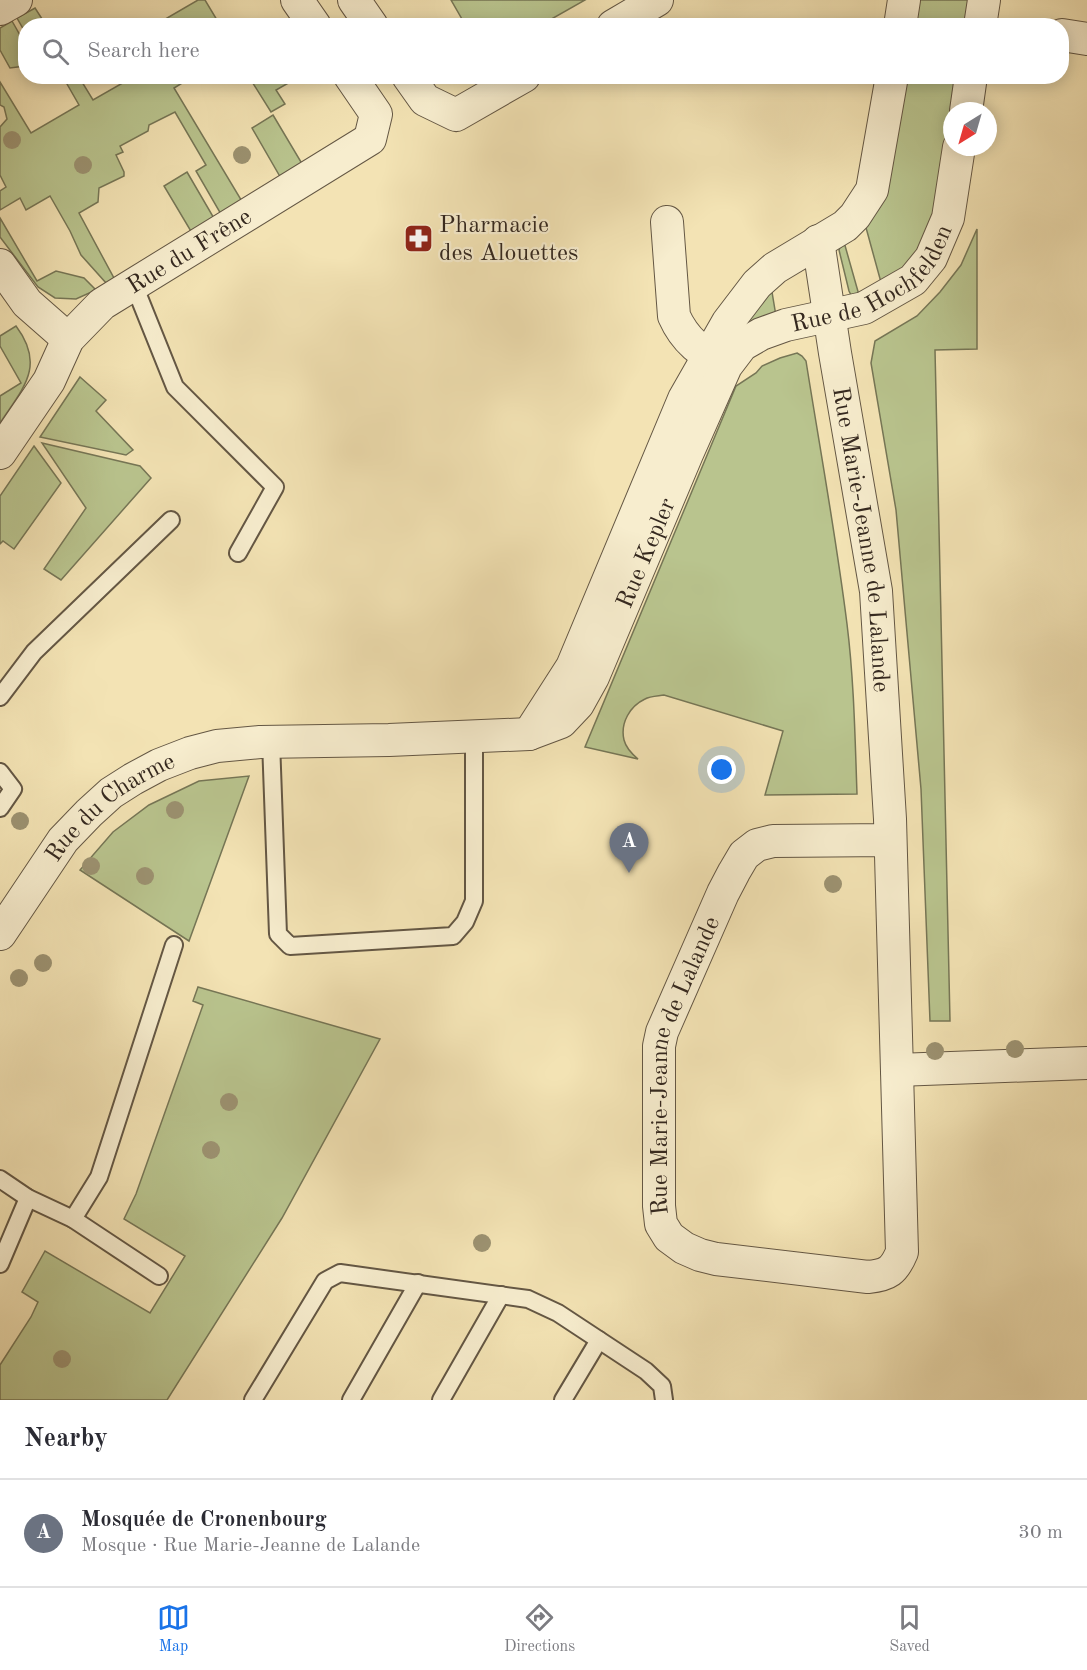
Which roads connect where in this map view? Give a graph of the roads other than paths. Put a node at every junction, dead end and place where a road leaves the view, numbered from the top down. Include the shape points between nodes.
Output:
1 (16, 0) edge
2 (297, 0) edge
3 (354, 0) edge
4 (657, 0) edge
5 (904, 0) edge
6 (0, 9) edge
7 (309, 18) edge
8 (366, 18) edge
9 (627, 18) edge
10 (901, 18) edge
11 (1069, 36) edge
12 (1087, 39) edge
13 (355, 84) edge
14 (413, 84) edge
15 (510, 84) edge
16 (891, 84) edge
17 (970, 84) edge
18 (967, 102) edge
19 (958, 156) edge
20 (667, 222) dead end
21 (818, 241) junction
22 (0, 265) edge
23 (134, 285) junction
24 (830, 316) junction
25 (68, 339) junction
26 (717, 361) junction
27 (0, 453) edge
28 (171, 520) dead end
29 (238, 553) dead end
30 (0, 698) edge
31 (474, 737) junction
32 (266, 742) junction
33 (0, 772) edge
34 (0, 808) edge
35 (890, 840) junction
36 (0, 934) edge
37 (174, 945) dead end
38 (1087, 1063) edge
39 (897, 1070) junction
40 (0, 1179) edge
41 (28, 1198) junction
42 (73, 1219) junction
43 (0, 1264) edge
44 (159, 1276) dead end
45 (418, 1283) junction
46 (501, 1295) junction
47 (599, 1340) junction
48 (253, 1400) edge
49 (351, 1400) edge
50 (441, 1400) edge
51 (563, 1400) edge
52 (664, 1400) edge

1 - 6 street
2 - 7 street
3 - 8 street
4 - 9 street
5 - 10 street
11 - 12 street
13 - 23 street, Rue du Frêne via 376,114 370,139
14 - 15 street via 424,100 456,116
16 - 21 street, Rue de Hochfelden via 872,190 845,226
17 - 18 street
19 - 24 street, Rue de Hochfelden via 948,218 931,258 913,280 864,308
20 - 26 street via 674,316 680,330
21 - 24 street, Rue Marie-Jeanne de Lalande
21 - 26 street, Rue de Hochfelden via 784,261 758,284 728,322
22 - 25 street via 27,303
23 - 25 street, Rue du Frêne via 102,304
23 - 29 lane via 176,387 275,487
24 - 26 street, Rue de Hochfelden via 761,334
24 - 35 street, Rue Marie-Jeanne de Lalande via 876,591
25 - 27 street, Rue du Frêne via 49,381
26 - 31 street, Rue Kepler via 684,399 572,667 529,734
28 - 30 lane via 34,652
31 - 32 street, Rue Kepler
31 - 32 lane via 474,901 465,922 453,936 290,946 278,934
32 - 36 street, Rue du Charme via 217,746 190,753 159,765 111,793 63,840
33 - 34 lane via 13,789
35 - 39 street, Rue Marie-Jeanne de Lalande
35 - 39 street, Rue Marie-Jeanne de Lalande via 772,841 757,845 744,855 734,872 659,1046 659,1206 661,1224 669,1237 684,1248 716,1259 868,1277 891,1270 902,1252
37 - 42 lane via 99,1177
38 - 39 street
40 - 41 lane
41 - 42 lane
41 - 43 lane
42 - 44 lane
45 - 46 lane
45 - 48 lane via 340,1273 325,1281
45 - 49 lane
46 - 47 lane via 528,1299
46 - 50 lane
47 - 51 lane
47 - 52 lane via 662,1386

